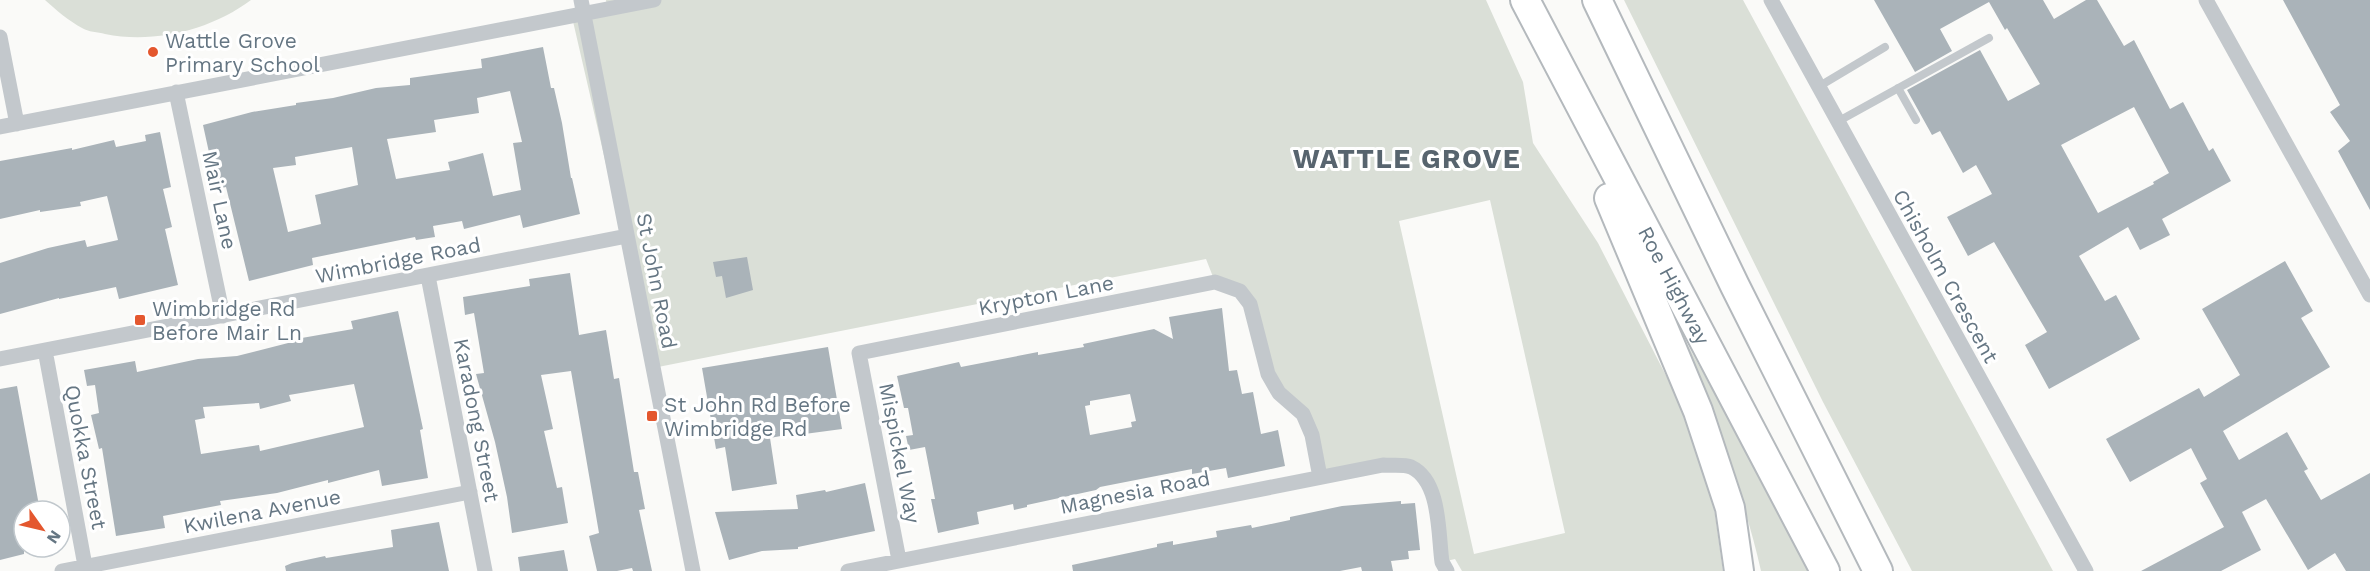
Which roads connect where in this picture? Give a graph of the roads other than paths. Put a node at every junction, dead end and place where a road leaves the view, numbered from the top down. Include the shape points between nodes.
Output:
1 (654, 0) edge
2 (1598, 0) edge
3 (1770, 0) edge
4 (2206, 0) edge
5 (582, 7) edge
6 (1529, 10) edge
7 (0, 37) edge
8 (1989, 38) dead end
9 (1886, 47) dead end
10 (1818, 87) junction
11 (1898, 88) junction
12 (176, 92) junction
13 (1916, 120) dead end
14 (1837, 122) junction
15 (17, 124) junction
16 (0, 128) edge
17 (627, 236) junction
18 (428, 276) junction
19 (2370, 296) edge
20 (223, 316) junction
21 (45, 350) junction
22 (859, 353) joint
23 (0, 359) edge
24 (1320, 477) junction
25 (470, 492) junction
26 (899, 560) junction
27 (86, 569) edge
28 (62, 571) edge
29 (485, 571) edge
30 (693, 571) edge
31 (848, 571) edge
32 (1447, 571) edge
33 (1740, 571) edge
34 (1825, 571) edge
35 (1878, 571) edge
36 (2086, 571) edge

1 - 5 street
2 - 35 highway
3 - 10 street, Chisholm Crescent
4 - 19 street
5 - 12 street
5 - 17 street, St John Road
6 - 33 highway via 1698,411 1730,508
6 - 34 highway, Roe Highway
7 - 15 street
8 - 11 lane
9 - 10 lane
10 - 14 street, Chisholm Crescent
11 - 13 lane
11 - 14 lane
12 - 15 street
12 - 20 street, Mair Lane
14 - 36 street, Chisholm Crescent
15 - 16 street
17 - 18 street, Wimbridge Road
17 - 30 street, St John Road
18 - 20 street, Wimbridge Road
18 - 25 street, Karadong Street
20 - 21 street, Wimbridge Road
21 - 23 street, Wimbridge Road
21 - 27 street, Quokka Street
22 - 24 street, Krypton Lane via 1215,282 1240,291 1250,304 1268,374 1279,393 1303,414 1312,435
22 - 26 street, Mispickel Way
24 - 26 street, Magnesia Road
24 - 32 street, Magnesia Road via 1383,465 1411,467 1427,481 1434,496 1442,562
25 - 27 street, Kwilena Avenue
25 - 29 street, Karadong Street
26 - 31 street, Magnesia Road
27 - 28 street, Kwilena Avenue

